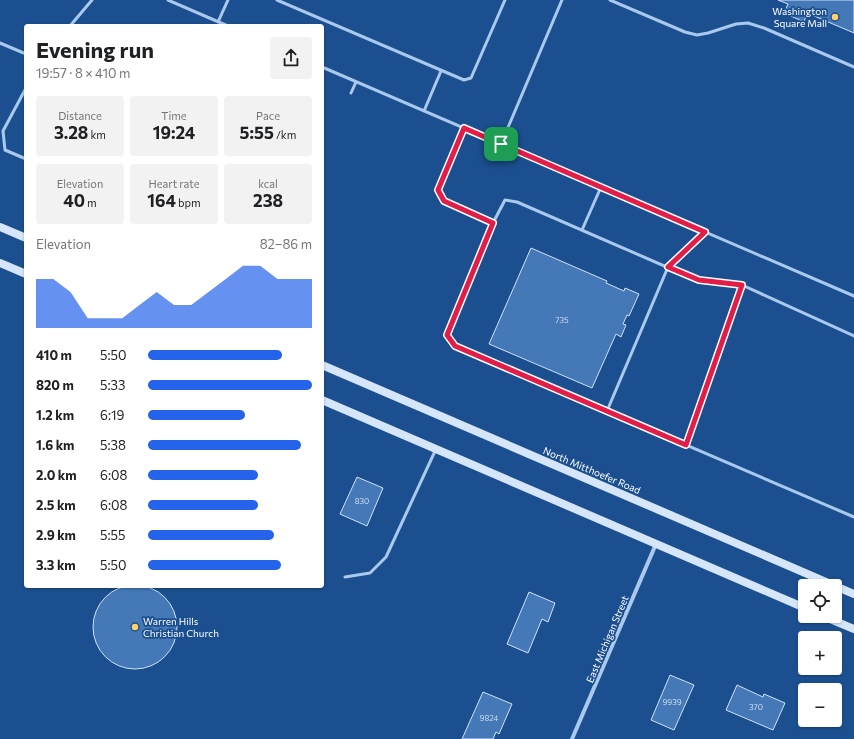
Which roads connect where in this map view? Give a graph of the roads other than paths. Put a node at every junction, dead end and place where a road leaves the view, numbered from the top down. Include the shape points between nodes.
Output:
1 (92, 0) edge
2 (168, 0) edge
3 (179, 0) edge
4 (228, 0) edge
5 (277, 0) edge
6 (505, 0) edge
7 (562, 0) edge
8 (610, 0) edge
9 (177, 4) junction
10 (218, 22) junction
11 (72, 24) edge
12 (223, 24) edge
13 (0, 43) edge
14 (24, 53) edge
15 (854, 67) edge
16 (324, 68) edge
17 (441, 71) junction
18 (356, 82) junction
19 (24, 92) edge
20 (351, 93) dead end
21 (424, 111) junction
22 (464, 128) junction
23 (501, 144) junction
24 (24, 158) edge
25 (601, 187) junction
26 (493, 223) junction
27 (0, 227) edge
28 (582, 230) junction
29 (705, 232) junction
30 (24, 237) edge
31 (0, 263) edge
32 (668, 267) junction
33 (24, 273) edge
34 (742, 285) junction
35 (854, 296) edge
36 (854, 336) edge
37 (324, 366) edge
38 (324, 401) edge
39 (607, 411) junction
40 (686, 445) junction
41 (436, 449) junction
42 (854, 517) edge
43 (656, 544) junction
44 (345, 577) dead end
45 (854, 594) edge
46 (798, 605) edge
47 (840, 623) edge
48 (854, 629) edge
49 (572, 739) edge

1 - 11 lane
2 - 9 lane
3 - 9 lane
4 - 10 lane
5 - 17 lane
6 - 17 lane via 471,78 464,80
7 - 23 lane
8 - 15 lane via 697,35 748,23
9 - 10 lane
10 - 12 lane
13 - 14 lane
16 - 18 lane
17 - 21 lane
18 - 20 lane
18 - 21 lane
19 - 24 lane via 3,131 5,150
21 - 22 lane
22 - 23 lane
22 - 26 lane via 438,190 444,201
23 - 25 lane
25 - 28 lane
25 - 29 lane
26 - 28 lane via 505,200 517,202
26 - 39 lane via 447,335 455,346
27 - 30 main road
28 - 32 lane
29 - 32 lane
29 - 35 lane
31 - 33 main road
32 - 34 lane via 699,280
32 - 39 lane
34 - 36 lane
34 - 40 lane
37 - 45 main road, North Mitthoefer Road
38 - 41 main road
39 - 40 lane
40 - 42 lane
41 - 43 main road
41 - 44 lane via 386,557 370,573
43 - 46 main road
43 - 49 street, East Michigan Street
47 - 48 main road

